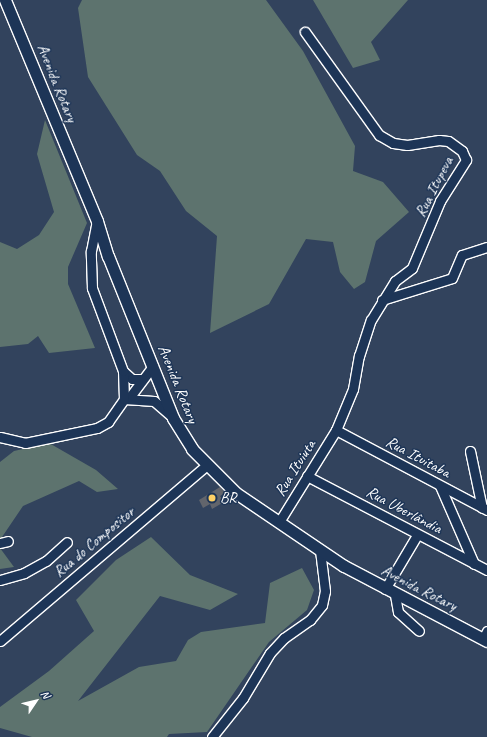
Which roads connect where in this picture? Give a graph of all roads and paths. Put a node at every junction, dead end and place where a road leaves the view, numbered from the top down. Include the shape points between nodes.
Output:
1 (5, 0) edge
2 (305, 32) dead end
3 (97, 221) junction
4 (487, 247) edge
5 (382, 300) junction
6 (152, 366) junction
7 (124, 371) junction
8 (142, 379) junction
9 (127, 399) junction
10 (173, 418) junction
11 (336, 430) junction
12 (0, 437) edge
13 (470, 451) dead end
14 (207, 465) junction
15 (307, 476) junction
16 (440, 486) junction
17 (485, 509) edge
18 (279, 522) junction
19 (417, 535) junction
20 (67, 542) dead end
21 (320, 550) junction
22 (474, 564) junction
23 (487, 570) edge
24 (0, 580) edge
25 (385, 590) junction
26 (395, 595) junction
27 (419, 631) dead end
28 (486, 637) edge
29 (0, 641) edge
30 (212, 737) edge

1 - 3 main road, Avenida Rotary
2 - 5 street, Rua Itupeva via 379,135 393,143 407,145 448,141 465,155 466,160 440,201 412,268 395,281
3 - 6 main road, Avenida Rotary via 108,256
3 - 7 street via 90,251 92,288
4 - 5 street via 462,255 452,278
5 - 11 street, Rua Itupeva via 367,330 353,389
6 - 8 street
6 - 10 main road, Avenida Rotary
7 - 8 street via 132,379
7 - 9 street
8 - 9 street
9 - 10 street via 154,401
9 - 12 street via 108,422 97,428 25,443
10 - 14 main road, Avenida Rotary via 192,449
11 - 15 street, Rua Ituiuta
11 - 16 street, Rua Ituitaba
13 - 17 street
14 - 18 main road, Avenida Rotary via 236,493
14 - 29 street, Rua do Compositor
15 - 18 street, Rua Ituiuta
15 - 19 street, Rua Uberlândia
16 - 17 street, Rua Ituitaba
16 - 22 street
18 - 21 main road, Avenida Rotary
19 - 22 street, Rua Uberlândia
19 - 25 street
20 - 24 street via 46,561 24,573
21 - 25 main road, Avenida Rotary
21 - 30 street via 325,591 322,605 310,620 284,638 270,653 243,698
22 - 23 street, Rua Uberlândia
25 - 26 main road, Avenida Rotary
26 - 27 street via 398,612
26 - 28 main road, Avenida Rotary

